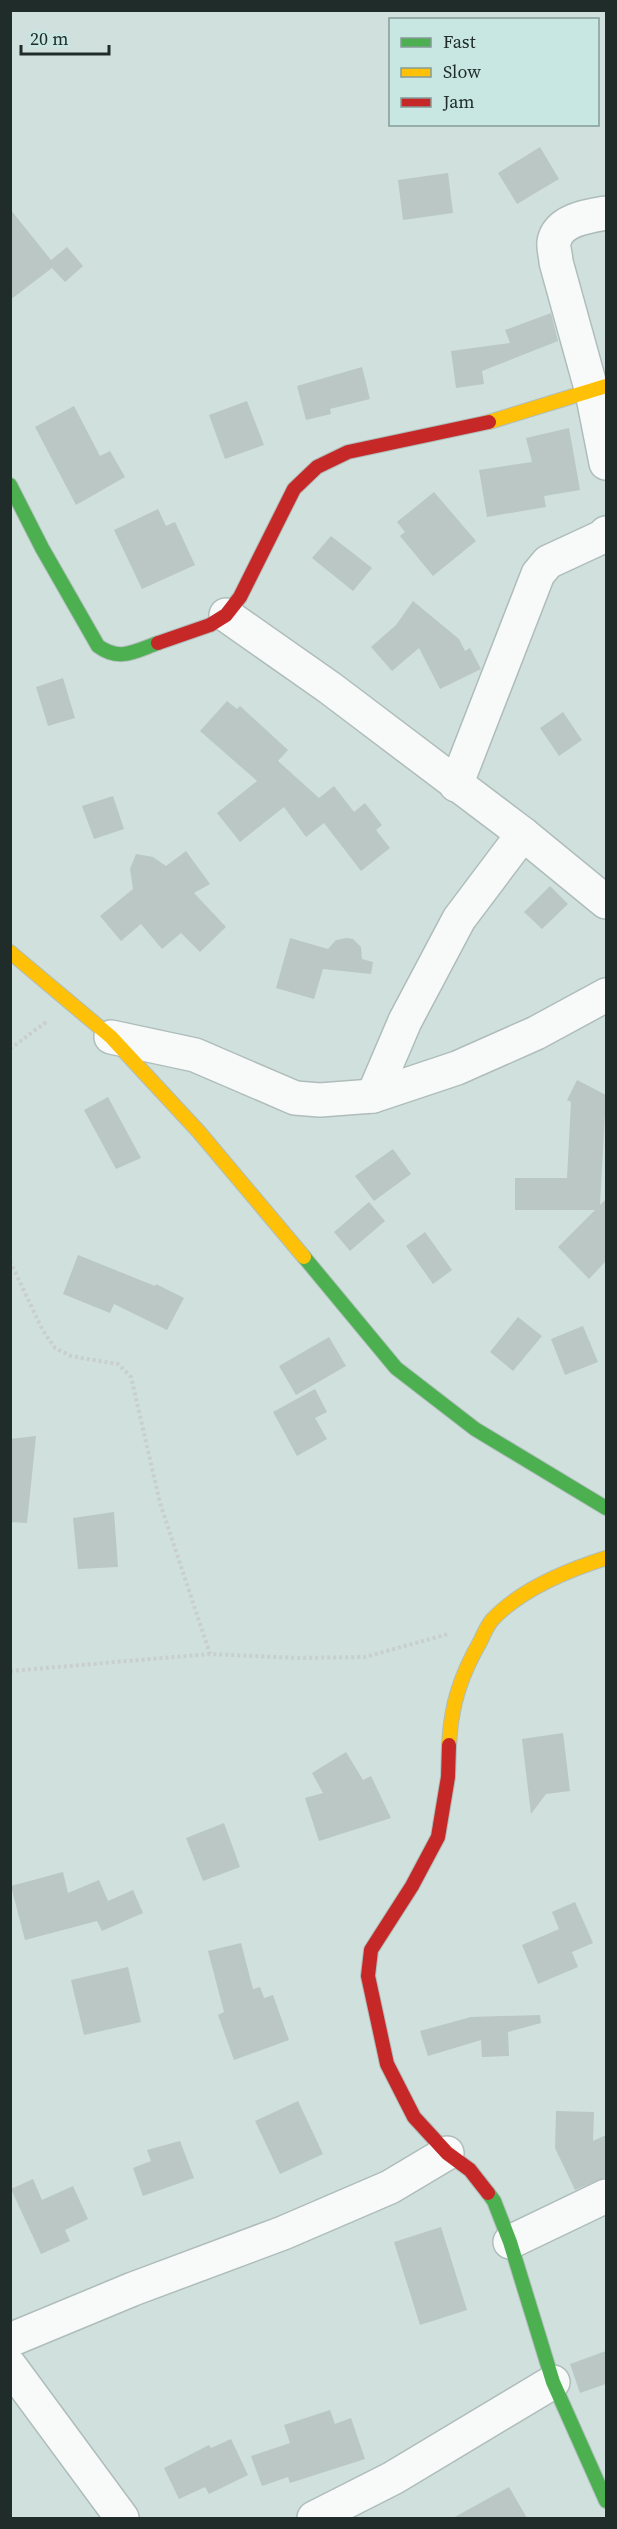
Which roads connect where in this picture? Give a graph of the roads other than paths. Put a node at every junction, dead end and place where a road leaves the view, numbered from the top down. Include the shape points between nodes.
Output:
1 (606, 213) edge
2 (599, 389) edge
3 (606, 463) edge
4 (10, 485) edge
5 (606, 533) edge
6 (226, 615) junction
7 (456, 785) junction
8 (523, 834) junction
9 (606, 902) edge
10 (10, 952) edge
11 (10, 976) edge
12 (60, 992) junction
13 (606, 995) edge
14 (111, 1037) junction
15 (373, 1096) junction
16 (606, 1508) edge
17 (606, 1558) edge
18 (447, 2153) junction
19 (606, 2196) edge
20 (510, 2242) junction
21 (10, 2340) edge
22 (10, 2366) edge
23 (553, 2382) junction
24 (606, 2501) edge
25 (122, 2518) edge
26 (314, 2518) edge

1 - 2 street via 564,226 554,242 556,262
2 - 3 street
2 - 6 street via 507,418 348,452 317,467 294,489 240,597
4 - 6 street via 98,646 110,654 124,655 210,625
5 - 7 street via 548,562 538,574
6 - 7 street via 330,688
7 - 8 street
8 - 9 street
8 - 15 street via 459,918 405,1021
10 - 12 street
11 - 12 street
12 - 14 street
13 - 15 street via 527,1038 457,1068
14 - 15 street via 195,1055 295,1098
14 - 16 street via 199,1132 396,1368 475,1430
17 - 18 street via 575,1568 526,1593 492,1620 463,1671 450,1723 448,1777 438,1837 371,1950 368,1976 387,2064 414,2117
18 - 20 street via 470,2170 494,2202
18 - 21 street via 390,2187 283,2233
19 - 20 street
20 - 23 street
22 - 25 street
23 - 24 street
23 - 26 street via 393,2478

